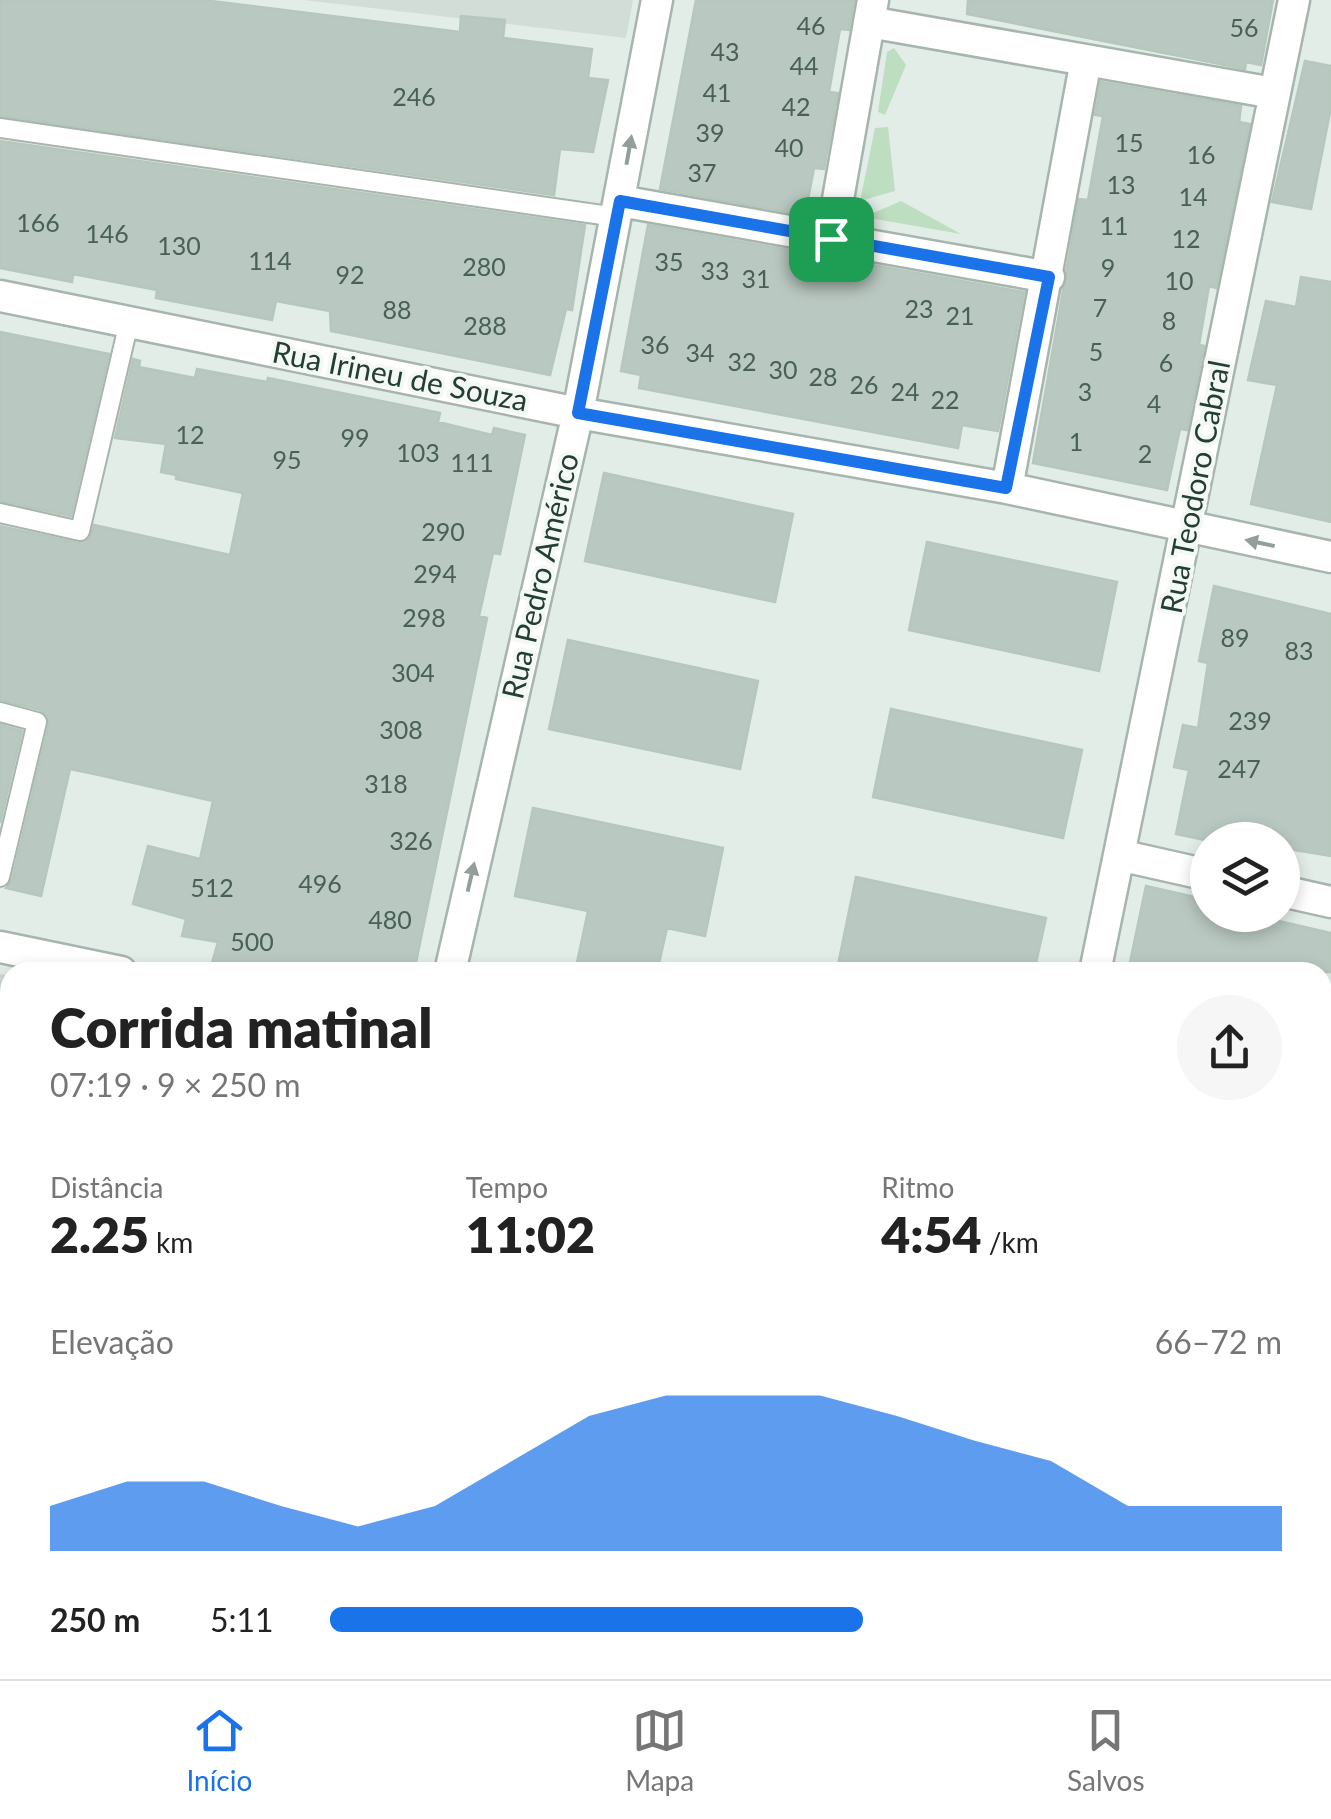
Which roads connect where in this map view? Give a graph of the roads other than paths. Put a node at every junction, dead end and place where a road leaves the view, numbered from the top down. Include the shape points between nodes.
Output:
1 (657, 0) edge
2 (1294, 0) edge
3 (871, 11) edge
4 (1086, 60) junction
5 (1274, 93) junction
6 (0, 128) edge
7 (618, 209) junction
8 (831, 239) junction
9 (1049, 277) junction
10 (0, 296) edge
11 (129, 322) junction
12 (578, 413) junction
13 (1006, 488) junction
14 (0, 513) edge
15 (1189, 528) junction
16 (1331, 557) edge
17 (0, 712) edge
18 (1118, 855) junction
19 (1190, 871) edge
20 (0, 878) edge
21 (1300, 895) edge
22 (1331, 902) edge
23 (0, 946) edge
24 (74, 962) edge
25 (452, 962) edge
26 (1097, 962) edge

7 -> 1 street, Rua Pedro Américo
2 - 5 street, Rua Teodoro Cabral
3 - 4 street
3 - 8 street
4 - 5 street
4 - 9 street
5 - 15 street, Rua Teodoro Cabral
6 - 7 lane
7 - 8 street
7 - 12 street, Rua Pedro Américo
8 - 9 street
9 - 13 street
10 - 11 street, Rua Irineu de Souza
11 - 12 street, Rua Irineu de Souza
11 - 14 lane via 80,531
12 - 13 street, Rua Irineu de Souza
25 -> 12 street, Rua Pedro Américo
13 - 15 street, Rua Irineu de Souza
16 -> 15 street, Rua Irineu de Souza
15 - 18 street, Rua Teodoro Cabral
17 - 20 lane via 37,722
18 - 19 street
18 - 26 street, Rua Teodoro Cabral
21 - 22 street
23 - 24 street

